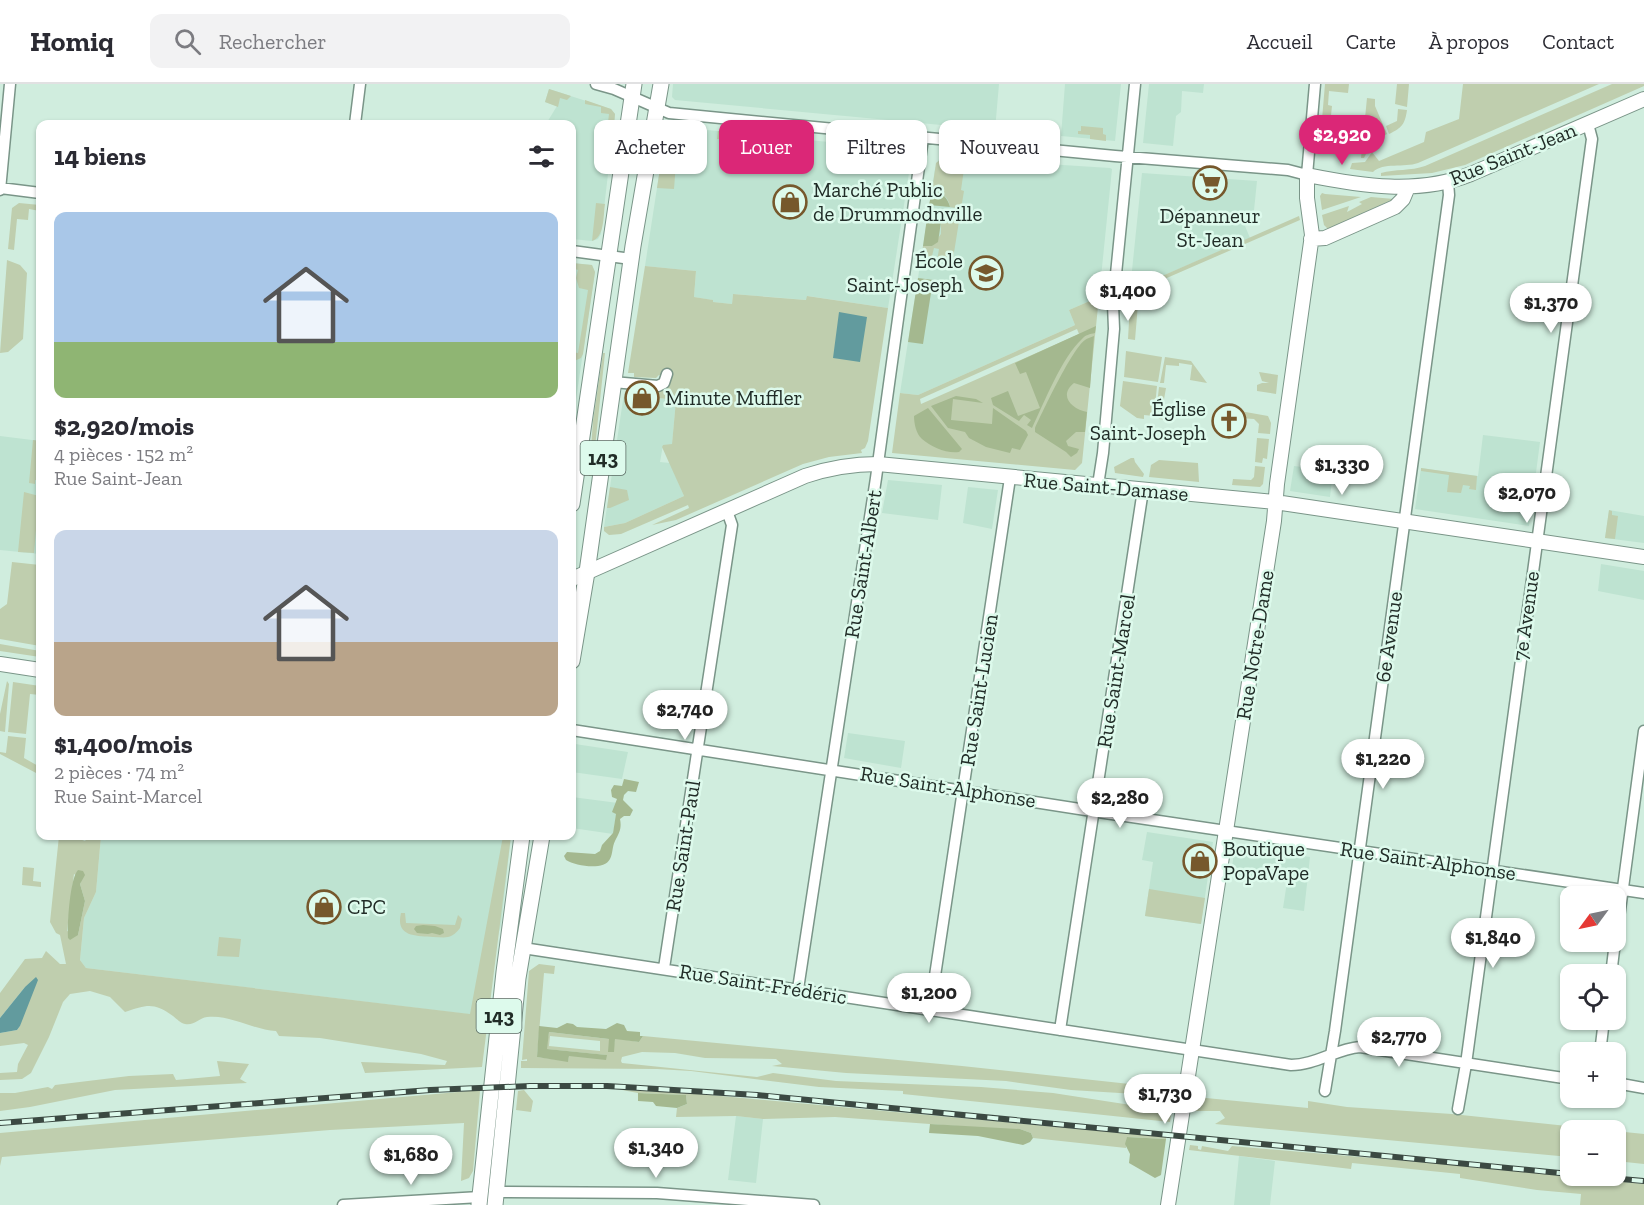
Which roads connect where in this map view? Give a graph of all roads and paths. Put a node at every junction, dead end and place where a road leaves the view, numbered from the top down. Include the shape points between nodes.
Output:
1 (10, 84) edge
2 (360, 84) edge
3 (596, 84) edge
4 (661, 84) edge
5 (1135, 84) edge
6 (1315, 84) edge
7 (633, 91) edge
8 (1644, 99) edge
9 (657, 108) junction
10 (356, 120) edge
11 (1588, 124) junction
12 (826, 128) edge
13 (927, 138) edge
14 (1127, 157) junction
15 (918, 174) edge
16 (1307, 175) junction
17 (1448, 182) junction
18 (1408, 187) junction
19 (0, 189) edge
20 (36, 193) edge
21 (1311, 239) junction
22 (576, 251) edge
23 (609, 255) junction
24 (631, 259) junction
25 (667, 374) dead end
26 (613, 382) junction
27 (878, 464) junction
28 (576, 477) edge
29 (1010, 478) junction
30 (1098, 485) junction
31 (1143, 490) junction
32 (1275, 502) junction
33 (728, 511) junction
34 (1405, 520) junction
35 (1537, 541) junction
36 (1644, 557) edge
37 (587, 572) junction
38 (576, 577) edge
39 (576, 637) edge
40 (0, 664) edge
41 (36, 669) edge
42 (576, 731) edge
43 (1644, 731) edge
44 (698, 749) junction
45 (832, 770) junction
46 (963, 790) junction
47 (1095, 811) junction
48 (1227, 831) junction
49 (521, 840) edge
50 (541, 840) edge
51 (1360, 851) junction
52 (1492, 870) junction
53 (1596, 886) edge
54 (1623, 886) edge
55 (1626, 891) edge
56 (1644, 893) edge
57 (523, 948) junction
58 (664, 968) junction
59 (798, 989) junction
60 (930, 1009) junction
61 (1060, 1030) junction
62 (1192, 1049) junction
63 (1331, 1055) junction
64 (1466, 1064) junction
65 (1560, 1078) edge
66 (1626, 1085) edge
67 (1644, 1088) edge
68 (1325, 1091) dead end
69 (1458, 1109) dead end
70 (495, 1198) edge
71 (480, 1201) edge
72 (343, 1205) edge
73 (349, 1205) edge
74 (814, 1205) edge
75 (1168, 1205) edge

1 - 19 street
2 - 10 street
3 - 7 street, Rue Saint-Jean
4 - 9 main road, 143
5 - 14 street
6 - 16 street, Rue Notre-Dame
7 - 9 street, Rue Saint-Jean
7 - 23 main road, 143
8 - 11 street, Rue Saint-Jean
9 - 12 street, Rue Saint-Jean via 669,113
9 - 24 main road, 143
11 - 17 street, Rue Saint-Jean
11 - 35 street, 7e Avenue via 1592,139
13 - 14 street, Rue Saint-Jean
14 - 16 street, Rue Saint-Jean via 1288,170
14 - 30 street
15 - 27 street, Rue Saint-Albert
16 - 18 street, Rue Saint-Jean via 1371,186
16 - 21 street, Rue Notre-Dame
17 - 18 street, Rue Saint-Jean
17 - 34 street, 6e Avenue
18 - 21 street via 1395,207 1325,238
19 - 20 street
21 - 32 street, Rue Notre-Dame
22 - 23 street
23 - 24 street
23 - 28 main road, 143
24 - 26 main road, 143
25 - 26 street via 658,386
26 - 37 main road, 143
27 - 29 street, Rue Saint-Damase
27 - 33 street, Rue Saint-Damase via 820,471
27 - 45 street, Rue Saint-Albert
29 - 30 street, Rue Saint-Damase
29 - 46 street, Rue Saint-Lucien
30 - 31 street, Rue Saint-Damase
31 - 32 street, Rue Saint-Damase
31 - 47 street, Rue Saint-Marcel
32 - 34 street, Rue Saint-Damase
32 - 48 street, Rue Notre-Dame
33 - 37 street, Rue Saint-Damase
33 - 44 street, Rue Saint-Paul via 732,525
34 - 35 street, Rue Saint-Damase
34 - 51 street, 6e Avenue
35 - 36 street, Rue Saint-Damase
35 - 52 street, 7e Avenue
37 - 38 street, Rue Saint-Damase
37 - 39 main road, 143
40 - 41 street
42 - 44 street, Rue Saint-Alphonse
43 - 54 street
44 - 45 street, Rue Saint-Alphonse
44 - 58 street, Rue Saint-Paul
45 - 46 street, Rue Saint-Alphonse
45 - 59 street, Rue Saint-Albert
46 - 47 street, Rue Saint-Alphonse
46 - 60 street, Rue Saint-Lucien
47 - 48 street, Rue Saint-Alphonse
47 - 61 street, Rue Saint-Marcel
48 - 51 street, Rue Saint-Alphonse
48 - 62 street, Rue Notre-Dame
49 - 71 main road, 143
50 - 57 main road, 143
51 - 52 street, Rue Saint-Alphonse
51 - 63 street, 6e Avenue
52 - 53 street, Rue Saint-Alphonse
52 - 64 street, 7e Avenue
55 - 56 street, Rue Saint-Alphonse
57 - 58 street, Rue Saint-Frédéric
57 - 70 main road, 143
58 - 59 street, Rue Saint-Frédéric
59 - 60 street, Rue Saint-Frédéric
60 - 61 street, Rue Saint-Frédéric
61 - 62 street, Rue Saint-Frédéric
62 - 63 street, Rue Saint-Frédéric via 1291,1065
62 - 75 street, Rue Notre-Dame
63 - 64 street, Rue Saint-Frédéric via 1360,1047
63 - 68 street, 6e Avenue
64 - 65 street, Rue Saint-Frédéric
64 - 69 street, 7e Avenue
66 - 67 street
70 - 74 street via 657,1193
71 - 73 street
72 - 73 street

